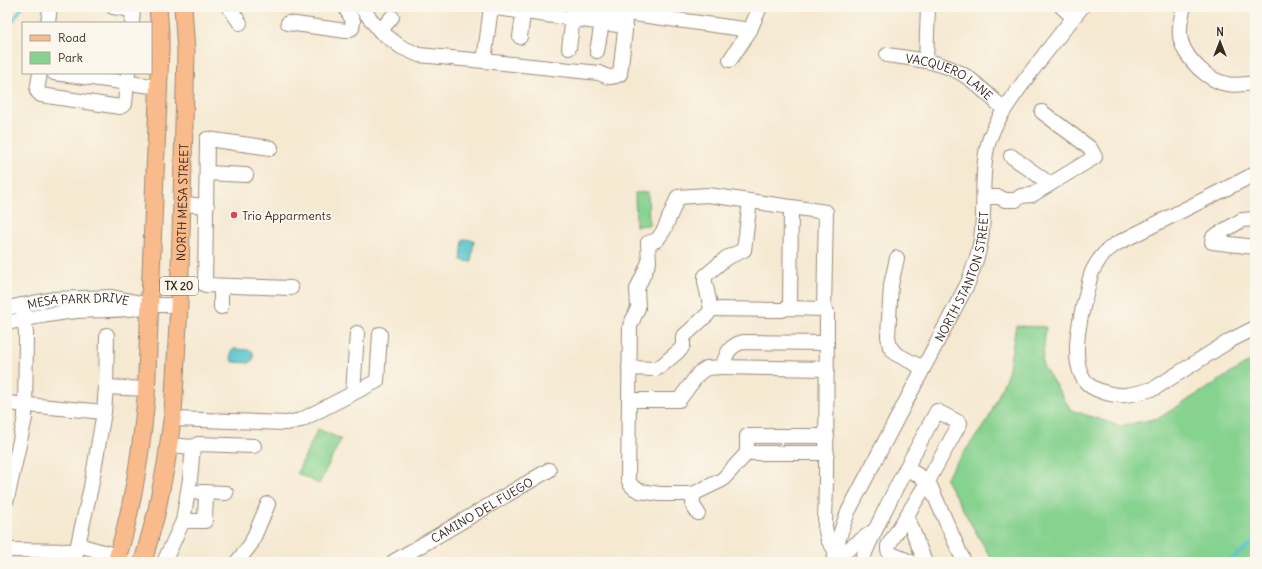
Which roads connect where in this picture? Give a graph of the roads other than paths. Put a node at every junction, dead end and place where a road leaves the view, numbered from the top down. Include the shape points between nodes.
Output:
1 (50, 7) edge
2 (113, 7) edge
3 (158, 7) edge
4 (183, 7) edge
5 (229, 7) edge
6 (344, 7) edge
7 (361, 7) edge
8 (490, 7) edge
9 (583, 7) edge
10 (760, 7) edge
11 (928, 7) edge
12 (1062, 7) edge
13 (1184, 7) edge
14 (523, 9) edge
15 (1078, 12) edge
16 (574, 13) edge
17 (624, 15) edge
18 (392, 17) dead end
19 (48, 22) edge
20 (132, 22) edge
21 (240, 23) dead end
22 (288, 23) dead end
23 (602, 23) junction
24 (750, 30) junction
25 (380, 31) junction
26 (520, 37) dead end
27 (569, 48) dead end
28 (597, 51) dead end
29 (887, 55) dead end
30 (730, 60) dead end
31 (484, 61) junction
32 (926, 61) junction
33 (40, 74) edge
34 (69, 74) edge
35 (127, 78) edge
36 (1255, 82) edge
37 (158, 87) junction
38 (1004, 109) junction
39 (1042, 112) dead end
40 (271, 148) dead end
41 (1011, 156) dead end
42 (207, 173) junction
43 (1255, 174) edge
44 (246, 175) dead end
45 (1050, 184) junction
46 (984, 196) junction
47 (750, 201) junction
48 (182, 204) junction
49 (206, 206) junction
50 (791, 207) junction
51 (1255, 219) edge
52 (1255, 247) edge
53 (897, 258) dead end
54 (221, 286) junction
55 (291, 288) dead end
56 (150, 305) junction
57 (179, 305) junction
58 (221, 307) dead end
59 (7, 308) edge
60 (790, 308) junction
61 (711, 309) junction
62 (824, 309) junction
63 (23, 312) junction
64 (7, 323) edge
65 (1255, 328) edge
66 (357, 334) dead end
67 (380, 334) dead end
68 (107, 335) dead end
69 (827, 343) junction
70 (722, 367) junction
71 (629, 368) junction
72 (923, 368) junction
73 (827, 369) junction
74 (106, 388) junction
75 (146, 389) junction
76 (353, 394) junction
77 (629, 400) junction
78 (7, 403) edge
79 (26, 404) junction
80 (104, 412) junction
81 (172, 419) junction
82 (827, 436) junction
83 (169, 445) junction
84 (254, 446) dead end
85 (193, 448) junction
86 (747, 453) junction
87 (827, 453) junction
88 (906, 468) junction
89 (549, 470) dead end
90 (928, 481) junction
91 (188, 492) junction
92 (206, 492) junction
93 (226, 493) dead end
94 (693, 494) junction
95 (7, 499) edge
96 (268, 504) dead end
97 (698, 513) dead end
98 (907, 516) junction
99 (183, 521) junction
100 (875, 530) junction
101 (7, 550) edge
102 (76, 552) edge
103 (839, 557) edge
104 (122, 560) edge
105 (143, 562) edge
106 (164, 562) edge
107 (237, 562) edge
108 (393, 562) edge
109 (861, 562) edge
110 (918, 562) edge
111 (964, 562) edge

1 - 19 street
2 - 20 street via 133,10
3 - 37 main road, TX 20
4 - 48 main road, NORTH MESA STREET / TX 20 via 186,52
5 - 21 street
6 - 22 street via 353,21 352,28 346,31
7 - 25 street
8 - 14 street
8 - 31 street
9 - 17 street
10 - 24 street
11 - 32 street
12 - 15 street
13 - 36 street via 1180,22 1181,41 1191,60 1209,77 1226,84 1242,85
14 - 16 street
14 - 26 street
15 - 38 street, NORTH STANTON STREET
16 - 23 street
16 - 27 street
17 - 23 street
17 - 24 street
17 - 31 street via 620,74 614,77 609,78 599,73
18 - 25 street
23 - 28 street
24 - 30 street
25 - 31 street via 400,47 419,55
29 - 32 street, VACQUERO LANE
32 - 38 street, VACQUERO LANE via 948,67 967,77
33 - 35 street via 37,91 41,95 120,107 126,104
34 - 35 street
35 - 37 street
37 - 56 main road, TX 20
38 - 46 street, NORTH STANTON STREET via 987,146
39 - 45 street via 1090,148 1095,157
40 - 42 street via 207,139
41 - 45 street
42 - 44 street
42 - 49 street
43 - 65 street via 1116,244 1104,254 1092,273 1080,320 1078,358 1086,382 1094,389 1124,395 1142,392 1155,388 1231,340
45 - 46 street via 1032,195 1021,196 1016,200
46 - 72 street, NORTH STANTON STREET via 982,230 976,262 968,283
47 - 50 street
47 - 61 street via 744,250 726,258 706,276
47 - 71 street via 708,195 678,197 664,230 657,240 648,243 649,262 637,289 638,308 630,326
48 - 49 street
48 - 57 main road, NORTH MESA STREET / TX 20
49 - 54 street via 206,285
50 - 60 street
50 - 62 street via 826,212
51 - 52 street via 1242,220 1213,237 1212,242
53 - 72 street via 891,293 888,336 890,347 896,354
54 - 55 street
54 - 58 street
56 - 57 street, MESA PARK DRIVE
56 - 63 street, MESA PARK DRIVE via 112,297 53,299
56 - 75 main road, TX 20
57 - 81 main road, NORTH MESA STREET / TX 20
59 - 63 street, MESA PARK DRIVE
60 - 61 street
60 - 62 street
61 - 71 street via 683,337 681,349 660,367
62 - 69 street via 827,312
63 - 64 street, MESA PARK DRIVE
63 - 79 street via 26,334
66 - 76 street
67 - 76 street via 377,381
68 - 74 street
69 - 70 street via 743,342 729,349
69 - 73 street
70 - 73 street
70 - 77 street via 707,368 699,373 679,400
71 - 77 street
72 - 103 street, NORTH STANTON STREET via 848,512 841,530
73 - 82 street
74 - 75 street
74 - 80 street
75 - 104 main road, TX 20 via 142,442
76 - 81 street via 301,420 286,424
77 - 94 street via 630,484 640,491
78 - 79 street
79 - 80 street
79 - 95 street
80 - 102 street
81 - 83 main road, NORTH MESA STREET / TX 20
82 - 86 street via 747,436
82 - 87 street
83 - 85 street
83 - 105 main road, NORTH MESA STREET / TX 20 via 156,514
84 - 85 street via 198,444
85 - 91 street
86 - 87 street
86 - 94 street via 722,480
87 - 103 street via 825,527 828,540
88 - 90 street
88 - 90 street via 937,411 960,423
88 - 100 street
89 - 108 street, CAMINO DEL FUEGO
90 - 98 street
90 - 111 street
91 - 92 street
91 - 99 street
92 - 93 street
92 - 99 street via 205,521
94 - 97 street via 693,506
96 - 107 street via 251,544
98 - 110 street
98 - 110 street via 888,550 890,553
99 - 106 street
100 - 103 street
100 - 109 street
101 - 102 street
102 - 104 street

